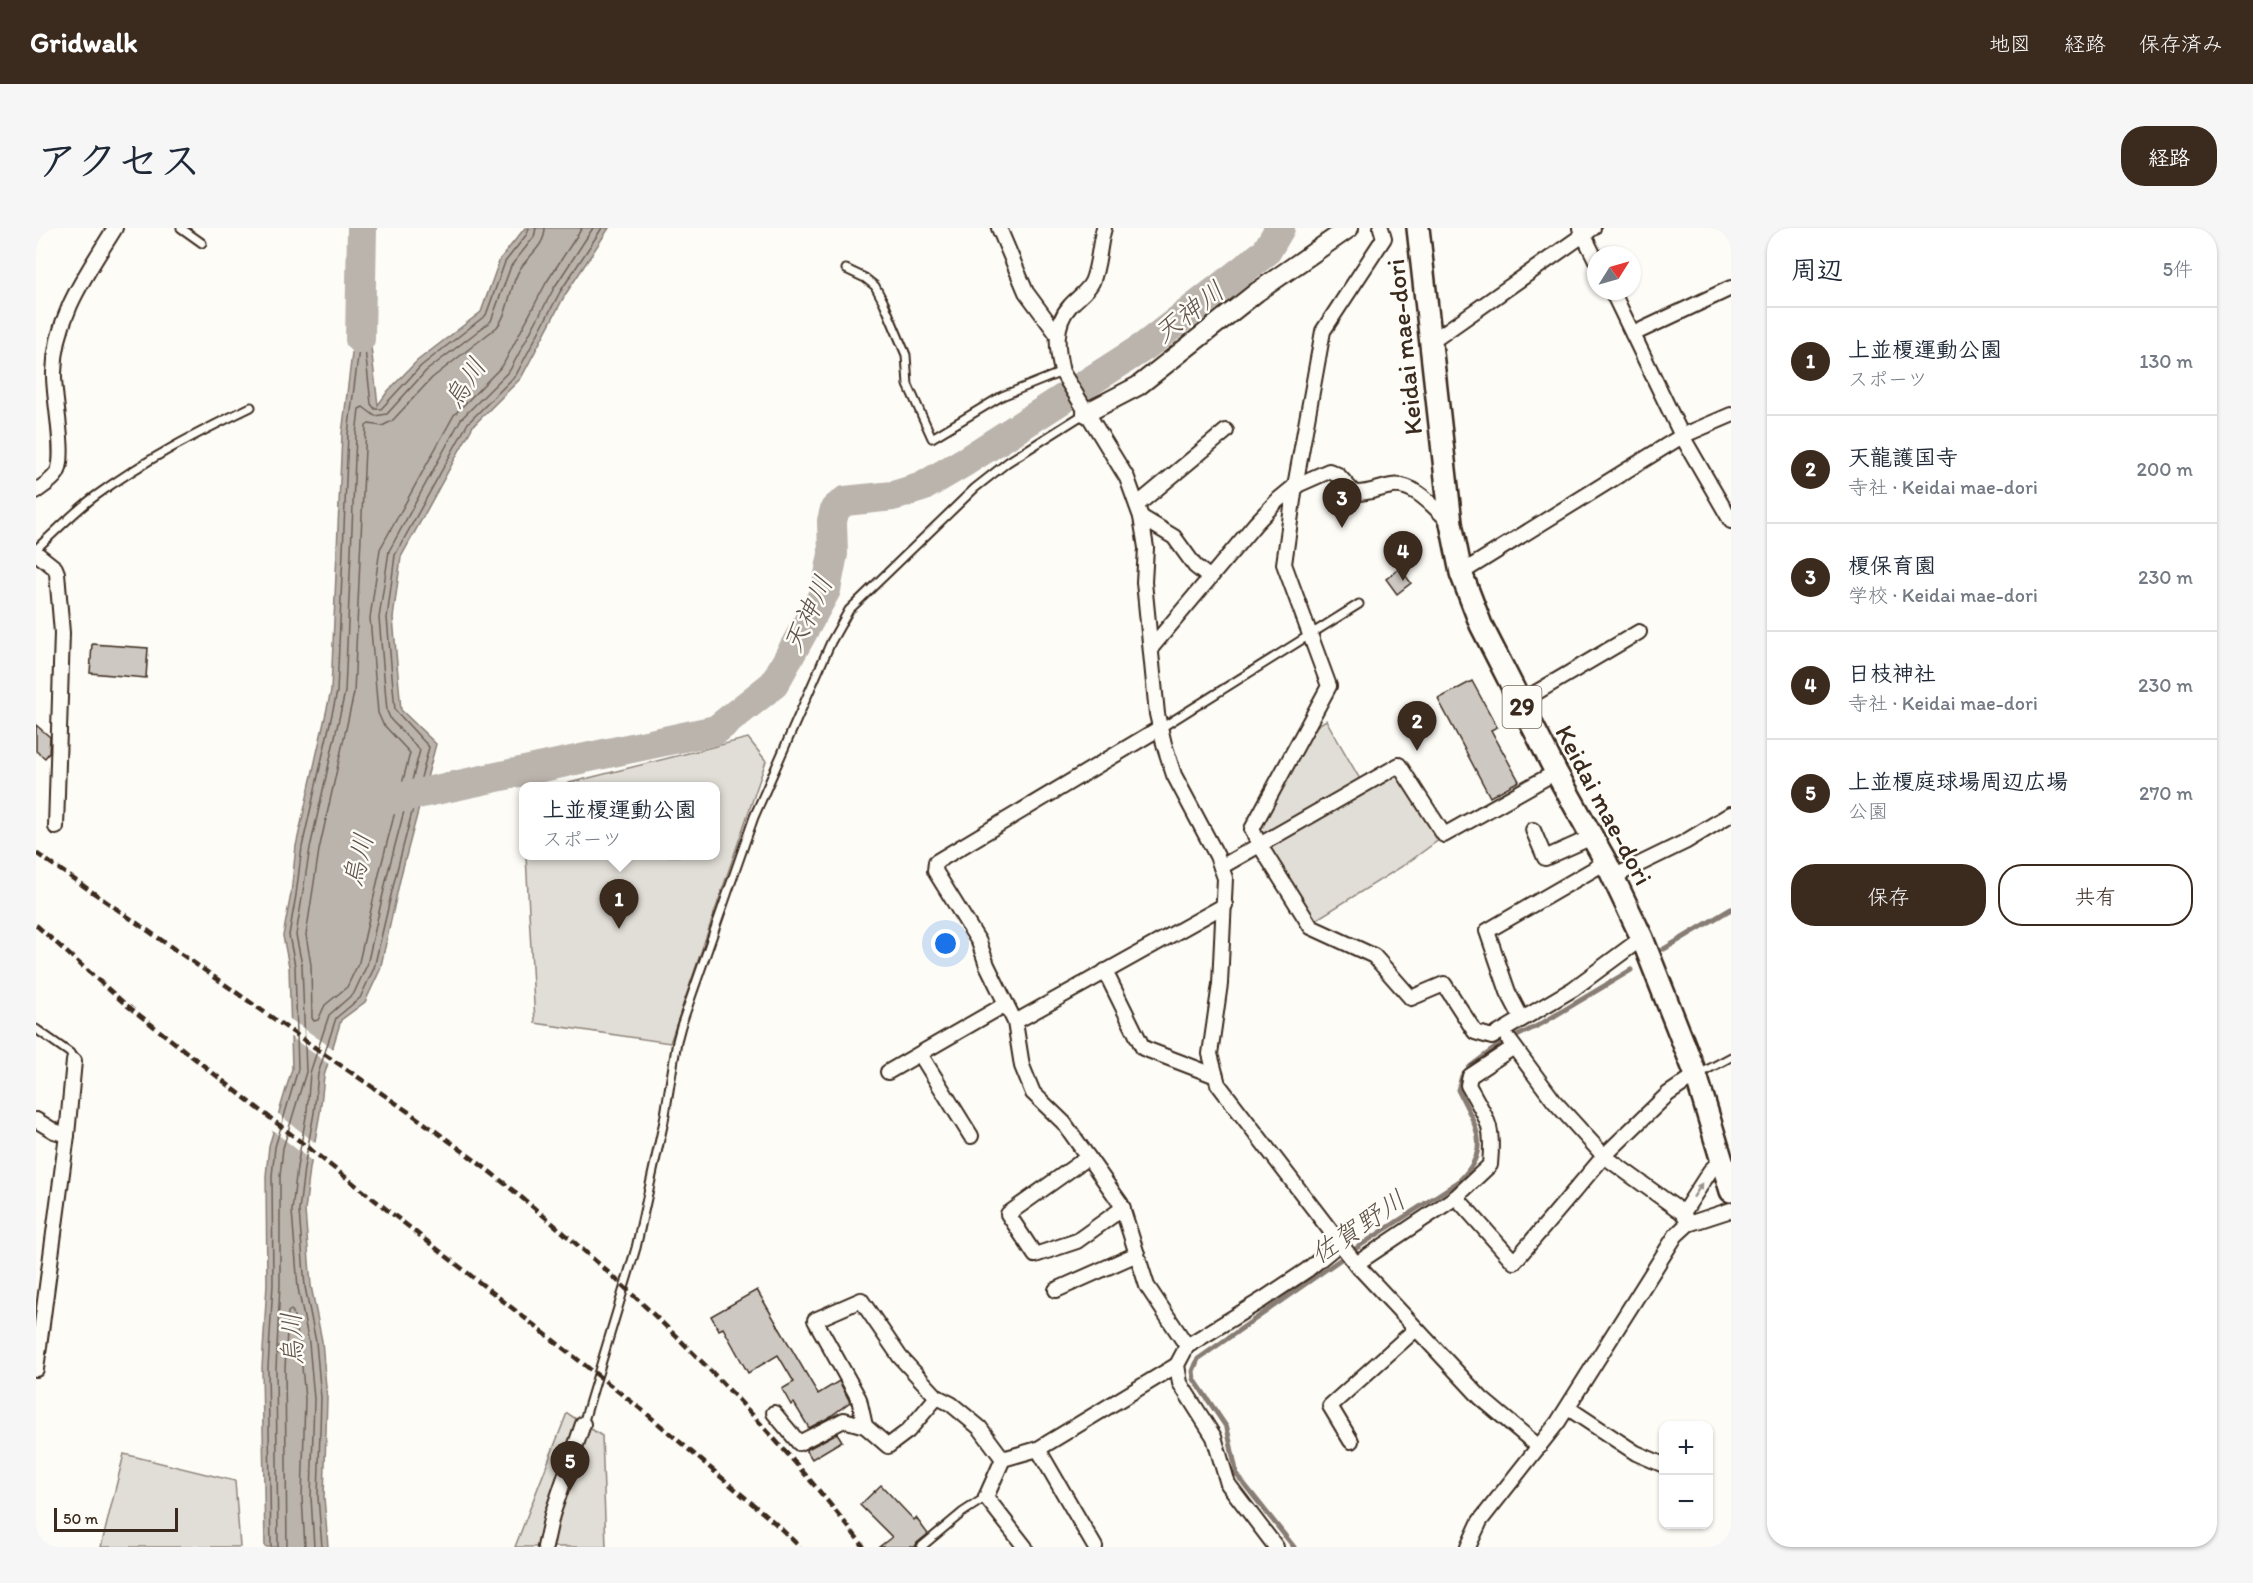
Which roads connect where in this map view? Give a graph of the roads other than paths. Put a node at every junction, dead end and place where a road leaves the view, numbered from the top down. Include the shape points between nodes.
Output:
1 (115, 228) edge
2 (181, 228) edge
3 (999, 228) edge
4 (1104, 228) edge
5 (1349, 228) edge
6 (1381, 228) edge
7 (1418, 228) edge
8 (1586, 230) edge
9 (202, 243) dead end
10 (1591, 246) edge
11 (846, 269) dead end
12 (1731, 288) edge
13 (1616, 300) edge
14 (1057, 334) junction
15 (1633, 334) junction
16 (1431, 342) junction
17 (1064, 376) junction
18 (251, 407) dead end
19 (1083, 408) junction
20 (1731, 415) edge
21 (1226, 431) dead end
22 (1682, 436) junction
23 (1295, 486) junction
24 (36, 491) edge
25 (1139, 511) junction
26 (1731, 521) edge
27 (1451, 523) junction
28 (36, 551) edge
29 (1461, 573) junction
30 (1210, 578) junction
31 (1359, 604) dead end
32 (1639, 632) dead end
33 (1311, 634) junction
34 (1151, 648) junction
35 (1520, 702) junction
36 (1160, 728) junction
37 (1556, 772) junction
38 (1731, 814) edge
39 (56, 827) dead end
40 (1533, 830) dead end
41 (1592, 837) junction
42 (1259, 844) junction
43 (1221, 867) junction
44 (1609, 869) junction
45 (1225, 904) junction
46 (1642, 938) junction
47 (1105, 971) junction
48 (1006, 1004) junction
49 (1522, 1019) junction
50 (1015, 1022) junction
51 (36, 1029) edge
52 (1508, 1039) junction
53 (920, 1054) junction
54 (1731, 1057) edge
55 (74, 1061) joint
56 (888, 1072) dead end
57 (1696, 1075) junction
58 (1216, 1076) junction
59 (36, 1120) edge
60 (67, 1135) junction
61 (971, 1136) dead end
62 (1604, 1156) junction
63 (1088, 1157) junction
64 (1722, 1159) junction
65 (1731, 1191) edge
66 (1456, 1197) junction
67 (1123, 1208) junction
68 (1731, 1210) edge
69 (1685, 1218) junction
70 (1137, 1254) junction
71 (1348, 1254) junction
72 (1056, 1290) dead end
73 (39, 1328) edge
74 (1416, 1329) junction
75 (1187, 1346) junction
76 (1177, 1365) junction
77 (36, 1369) edge
78 (937, 1397) junction
79 (1568, 1408) junction
80 (774, 1413) dead end
81 (583, 1424) joint
82 (865, 1426) junction
83 (1352, 1441) dead end
84 (1539, 1447) junction
85 (1038, 1449) junction
86 (1003, 1459) junction
87 (1659, 1463) edge
88 (986, 1497) junction
89 (545, 1547) edge
90 (921, 1547) edge
91 (1025, 1547) edge
92 (1095, 1547) edge
93 (1276, 1547) edge
94 (1468, 1547) edge

1 - 24 street via 65,313 59,331 54,377 59,468
2 - 9 lane
3 - 14 street via 1026,292
4 - 14 street via 1095,274 1088,289 1063,316
5 - 19 street via 1257,292 1138,386
6 - 23 street via 1384,238 1323,332
7 - 16 main road, Keidai mae-dori / 29
8 - 10 street
8 - 16 street
11 - 17 lane via 875,286 884,303 906,355 908,385 932,438 1002,396
12 - 15 street
13 - 15 street
14 - 17 street
15 - 22 street
16 - 27 main road, Keidai mae-dori / 29
17 - 19 street
18 - 28 lane via 202,431 93,498
19 - 25 street via 1127,478
19 - 81 lane via 975,488 849,610 831,642 754,817 681,1026 636,1248
20 - 22 street
21 - 25 street
22 - 26 street
22 - 29 street
23 - 27 street via 1329,471 1354,493 1405,486
23 - 30 street via 1256,523
23 - 33 street via 1284,564
25 - 30 street via 1174,537 1195,566
25 - 34 street via 1146,548 1144,582
27 - 29 main road, Keidai mae-dori / 29
28 - 39 street via 57,573 62,633
29 - 35 main road, Keidai mae-dori / 29 via 1481,625
30 - 34 street
31 - 33 lane
32 - 35 street
33 - 36 lane
33 - 42 street via 1329,686 1252,829
34 - 36 street
35 - 37 main road, Keidai mae-dori / 29
36 - 43 street via 1174,775
36 - 48 street via 936,862 935,871 979,942
37 - 41 main road, Keidai mae-dori / 29
37 - 42 street via 1444,835 1399,765
38 - 44 street via 1685,842
40 - 41 street via 1545,858
41 - 44 main road, Keidai mae-dori / 29
42 - 43 street
42 - 52 street via 1311,927 1374,956 1411,998 1444,984 1475,1032
43 - 45 street
44 - 46 main road, Keidai mae-dori / 29
44 - 49 street via 1487,931 1508,992
45 - 47 street
45 - 58 street via 1210,1054
46 - 49 street via 1573,989
46 - 57 main road, Keidai mae-dori / 29
47 - 50 street
47 - 58 street via 1143,1048
48 - 50 street
48 - 53 street
49 - 52 street
50 - 63 street via 1022,1065 1033,1093 1064,1123
51 - 55 lane via 70,1053
52 - 62 street via 1554,1101
52 - 66 street via 1470,1076 1468,1085 1489,1122 1490,1165
53 - 56 street
53 - 61 street
54 - 57 lane
55 - 60 street
57 - 62 street via 1668,1094
57 - 64 main road, Keidai mae-dori / 29
58 - 71 street via 1218,1084
59 - 60 street
60 - 73 street
62 - 66 street via 1514,1262
62 - 69 street
63 - 67 street
63 - 67 street via 1008,1214 1029,1247 1035,1255 1077,1241
64 - 65 main road, Keidai mae-dori / 29
69 -> 64 street via 1710,1171
66 - 71 street
67 - 70 street
68 - 69 street
69 - 79 street
70 - 72 street
70 - 75 street via 1147,1286
71 - 74 street
71 - 75 street via 1307,1270
73 - 77 street
74 - 83 street via 1330,1406
74 - 84 street via 1481,1398
75 - 76 street
76 - 85 street
76 - 93 street via 1180,1383 1214,1437 1228,1484
78 - 82 street via 908,1431 888,1446
78 - 82 street via 900,1357 861,1300 815,1320 859,1399
78 - 86 street via 980,1428
79 - 84 street
79 - 87 street via 1636,1453
80 - 82 street via 799,1443 844,1420
81 - 89 street
84 - 94 street via 1480,1521
85 - 86 street
85 - 92 street
86 - 88 street
88 - 90 lane
88 - 91 street

